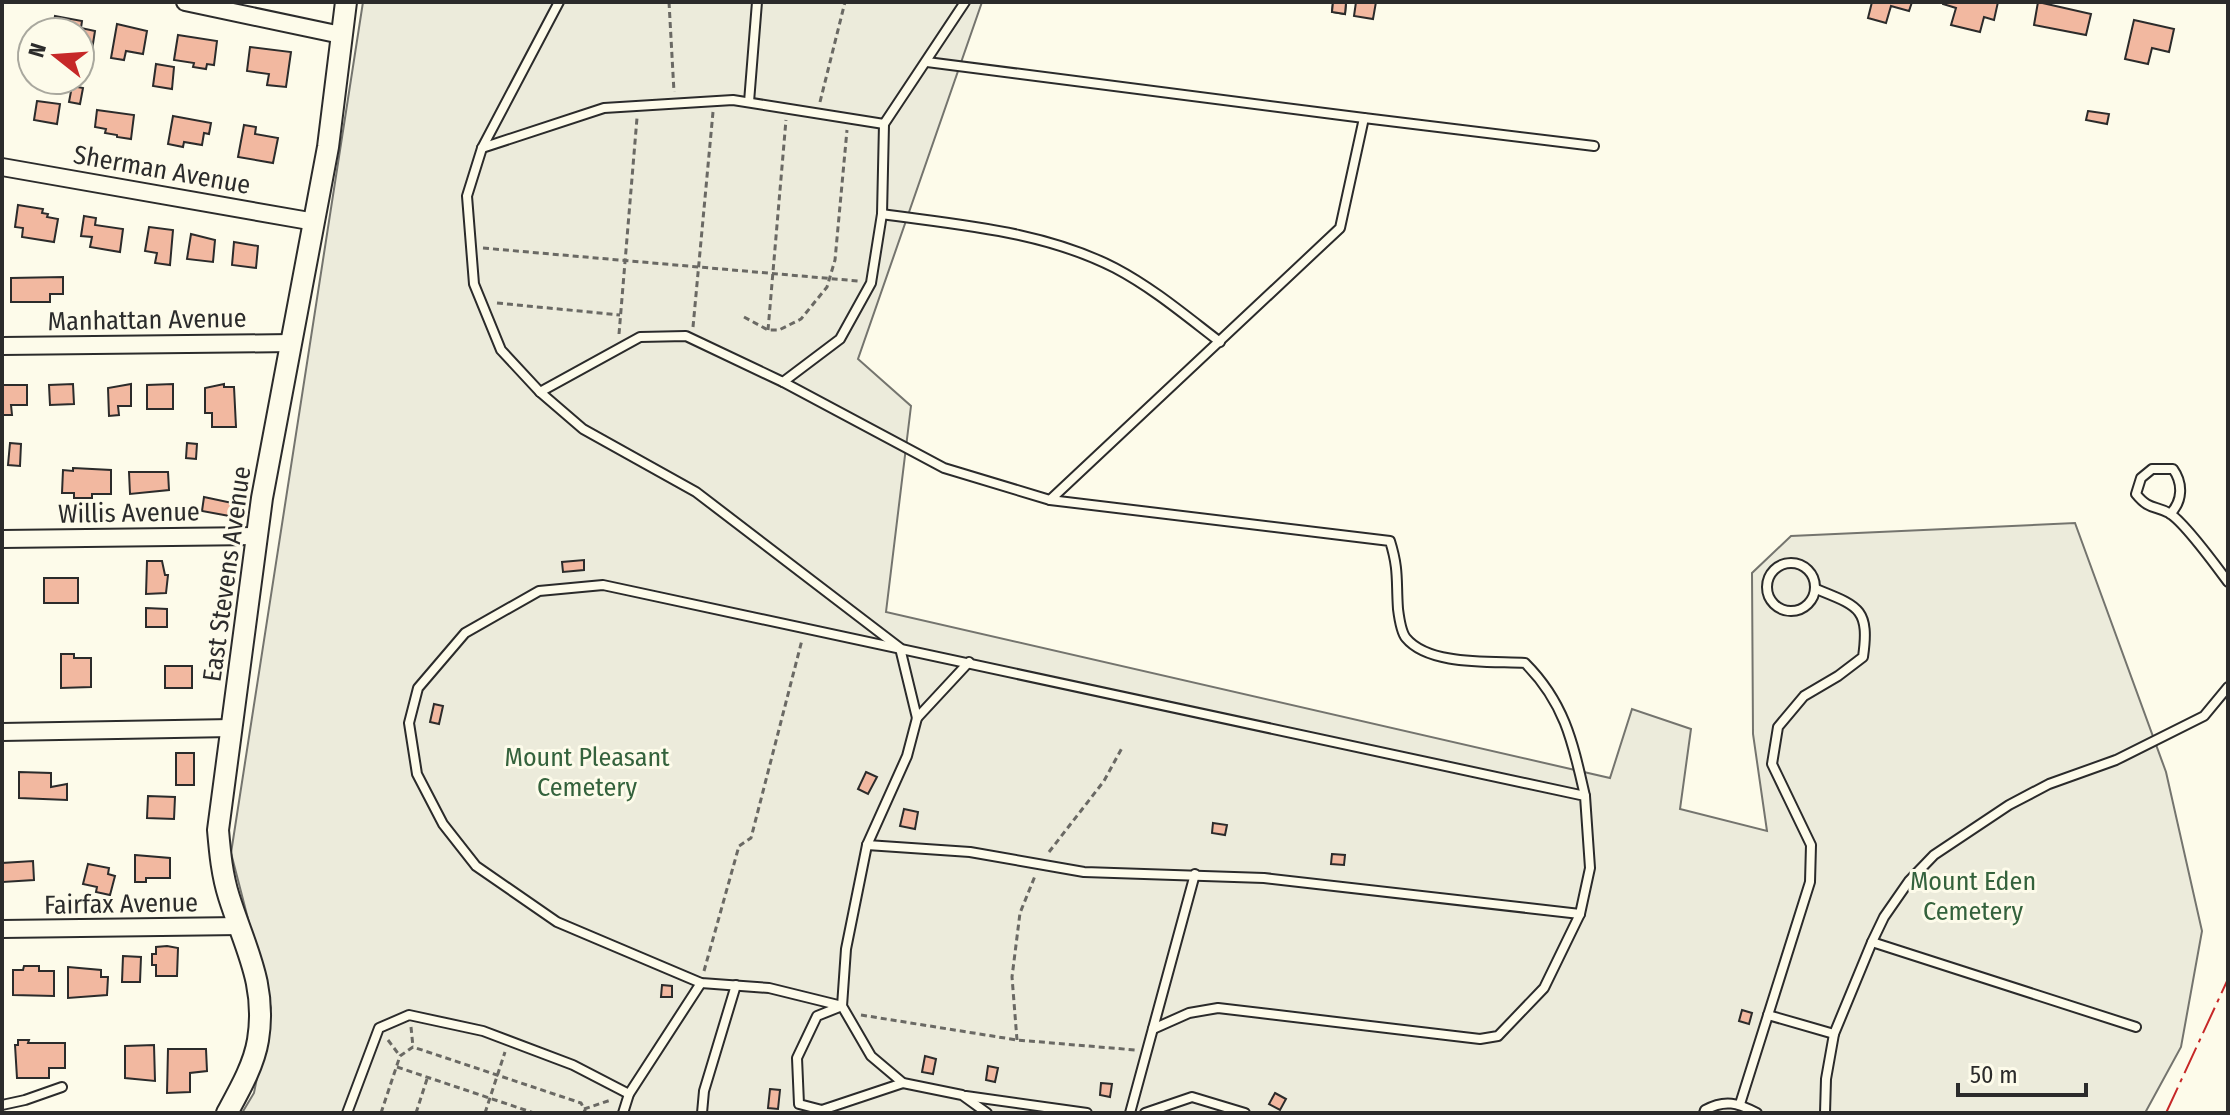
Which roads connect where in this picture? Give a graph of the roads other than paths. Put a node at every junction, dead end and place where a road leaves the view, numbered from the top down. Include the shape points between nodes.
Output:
1 (185, 2) edge
2 (346, 2) edge
3 (559, 2) edge
4 (757, 2) edge
5 (965, 2) edge
6 (341, 35) junction
7 (927, 62) junction
8 (749, 102) junction
9 (1364, 118) junction
10 (884, 124) junction
11 (1594, 146) dead end
12 (482, 148) junction
13 (2, 167) edge
14 (882, 214) junction
15 (315, 222) junction
16 (1220, 342) junction
17 (292, 343) junction
18 (2, 346) edge
19 (783, 382) junction
20 (540, 392) junction
21 (1050, 500) junction
22 (2170, 514) junction
23 (256, 536) junction
24 (2, 539) edge
25 (2228, 582) edge
26 (1816, 589) junction
27 (900, 648) junction
28 (969, 662) junction
29 (2228, 687) edge
30 (917, 718) junction
31 (232, 728) junction
32 (2, 732) edge
33 (1585, 796) junction
34 (867, 845) junction
35 (1195, 874) junction
36 (1580, 914) junction
37 (240, 926) junction
38 (2, 929) edge
39 (1872, 942) junction
40 (701, 983) junction
41 (736, 985) junction
42 (844, 1009) junction
43 (1768, 1015) junction
44 (2136, 1027) dead end
45 (1153, 1029) junction
46 (1834, 1034) junction
47 (903, 1083) junction
48 (62, 1087) dead end
49 (629, 1094) junction
50 (962, 1095) junction
51 (1740, 1104) junction
52 (2, 1105) edge
53 (227, 1113) edge
54 (347, 1113) edge
55 (623, 1113) edge
56 (702, 1113) edge
57 (987, 1113) edge
58 (1087, 1113) edge
59 (1130, 1113) edge
60 (1145, 1113) edge
61 (1245, 1113) edge
62 (1704, 1113) edge
63 (1757, 1113) edge
64 (1825, 1113) edge

1 - 6 street
2 - 6 street, East Stevens Avenue
3 - 12 lane
4 - 8 lane
5 - 7 lane
6 - 15 street, East Stevens Avenue
7 - 9 lane
7 - 10 lane
8 - 10 lane
8 - 12 lane via 604,108
9 - 11 lane
9 - 16 lane via 1340,228
10 - 14 lane
12 - 20 lane via 467,196 474,284 501,350
13 - 15 street, Sherman Avenue
14 - 16 lane via 1037,239 1087,257 1158,295
14 - 19 lane via 871,283 840,339
15 - 17 street, East Stevens Avenue
16 - 21 lane
17 - 18 street, Manhattan Avenue
17 - 23 street, East Stevens Avenue
19 - 20 lane via 686,336 640,337
19 - 21 lane via 944,468
20 - 27 lane via 583,429 696,492
21 - 33 lane via 1390,541 1398,567 1404,637 1425,653 1525,663 1546,684 1562,716
22 - 22 lane via 2146,506 2136,494 2141,478 2152,469 2173,469 2180,479 2176,508
22 - 25 lane
23 - 24 street, Willis Avenue
23 - 31 street, East Stevens Avenue
26 - 26 lane via 1807,607 1788,613 1773,606 1765,585 1774,568 1793,562 1812,573
26 - 43 lane via 1854,604 1867,628 1863,657 1804,696 1778,727 1772,764 1811,845 1810,882
27 - 28 lane
27 - 30 lane
27 - 40 lane via 603,585 539,591 465,633 418,688 409,723 417,774 443,824 476,866 557,922
28 - 30 lane
28 - 33 lane
29 - 39 lane via 2204,716 2116,760 2049,784 1934,855 1909,881
30 - 34 lane via 907,756
31 - 32 street
31 - 37 street, East Stevens Avenue via 218,830 222,866
33 - 36 lane via 1590,868
34 - 35 lane via 970,852 1084,872
34 - 42 lane via 846,949
35 - 36 lane
35 - 45 lane
36 - 45 lane via 1544,988 1498,1036 1480,1039 1218,1008 1189,1013
37 - 38 street, Fairfax Avenue
37 - 53 street, East Stevens Avenue via 259,984 258,1041
39 - 44 lane
39 - 46 lane
40 - 41 lane
40 - 49 lane
41 - 42 lane via 769,988
41 - 56 lane
42 - 47 lane via 871,1056
42 - 47 lane via 817,1016 797,1058 799,1104 822,1110
43 - 46 lane
43 - 51 lane
45 - 59 lane
46 - 64 lane
47 - 50 lane
48 - 52 lane
49 - 54 lane via 573,1065 483,1031 409,1015 379,1028
49 - 55 lane
50 - 57 lane
50 - 58 lane
51 - 62 lane via 1720,1102
51 - 63 lane
60 - 61 lane via 1192,1097

